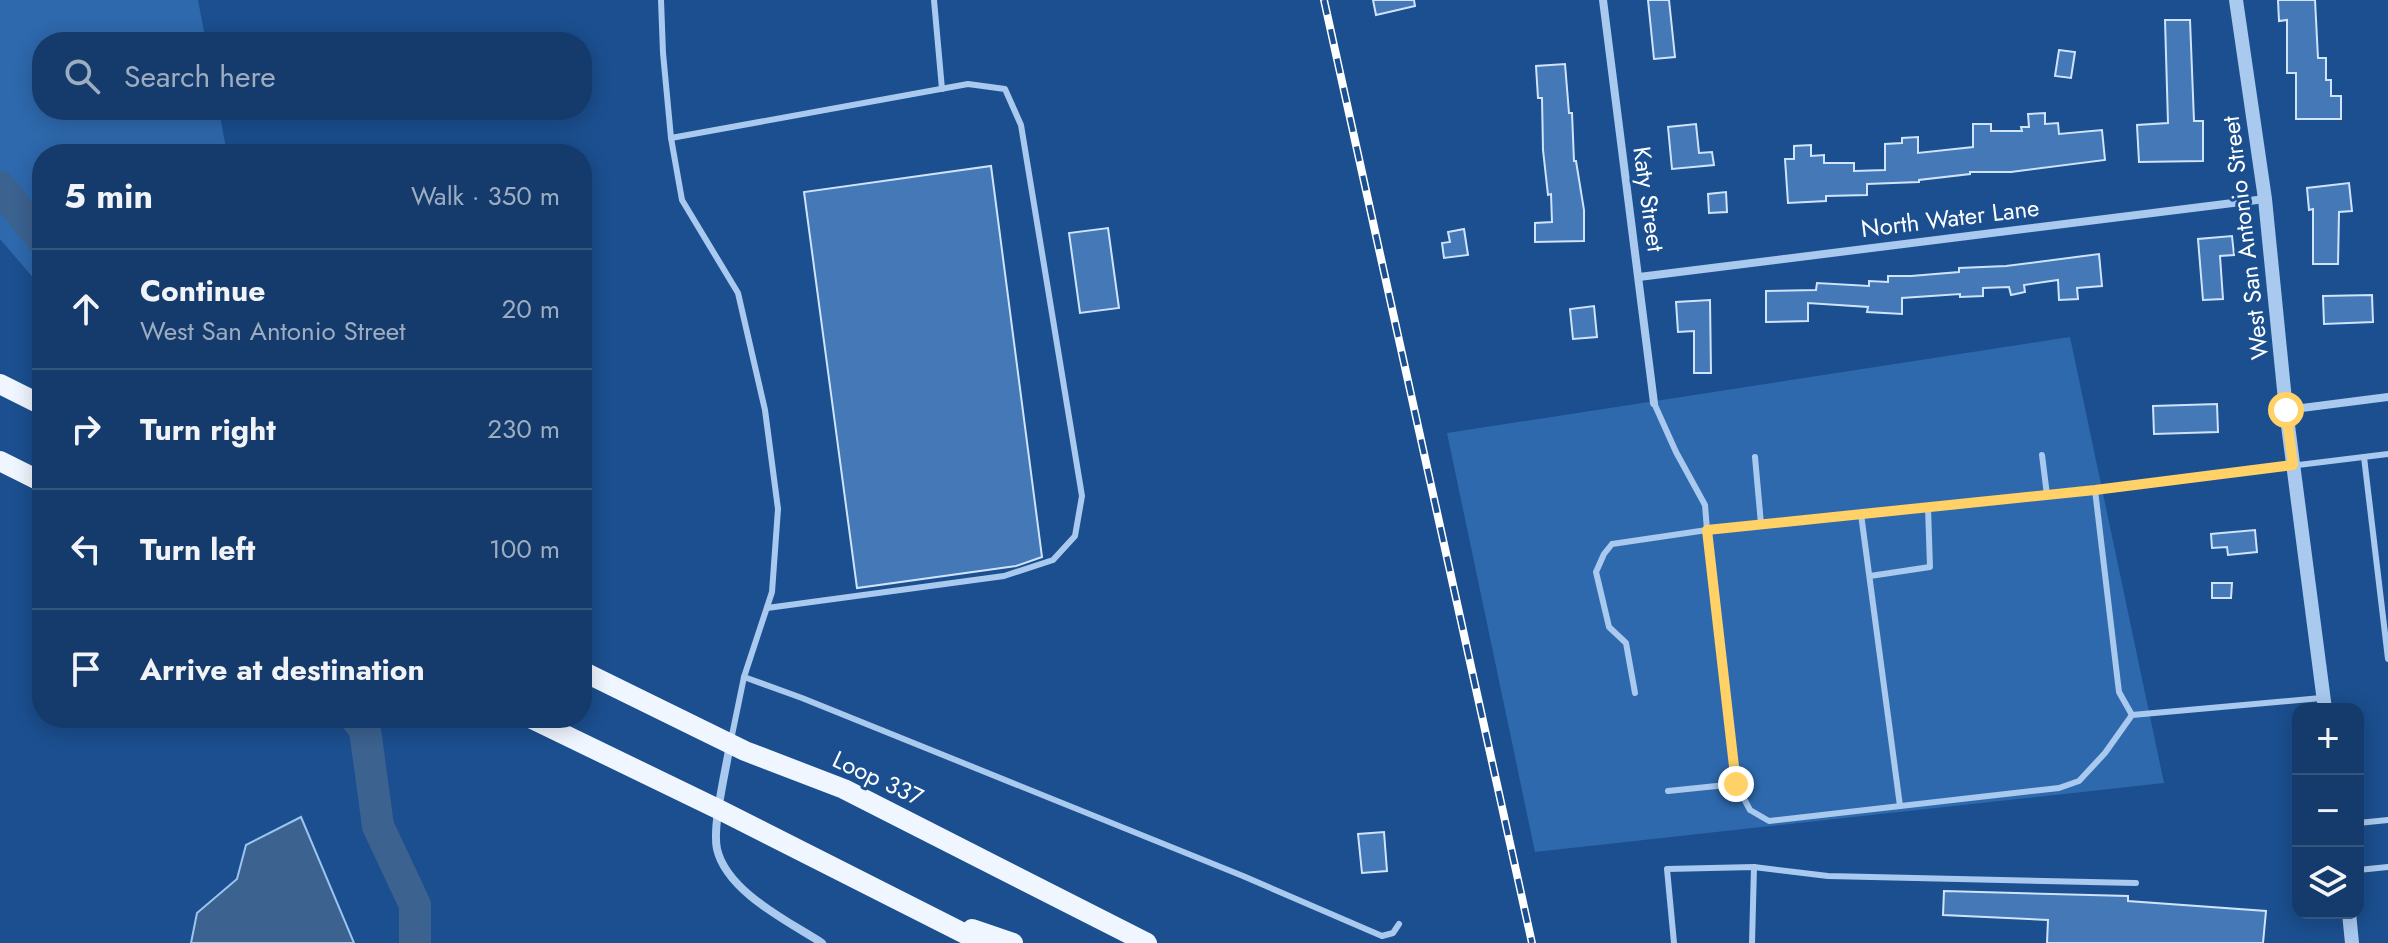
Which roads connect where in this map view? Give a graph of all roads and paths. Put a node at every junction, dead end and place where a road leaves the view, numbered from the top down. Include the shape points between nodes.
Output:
1 (661, 0) edge
2 (934, 0) edge
3 (1603, 0) edge
4 (2236, 0) edge
5 (942, 89) junction
6 (671, 138) junction
7 (2265, 199) junction
8 (1639, 277) junction
9 (5, 387) edge
10 (2388, 397) edge
11 (32, 400) edge
12 (1654, 403) joint
13 (2286, 410) junction
14 (2388, 454) edge
15 (2042, 455) dead end
16 (1755, 457) dead end
17 (2364, 457) junction
18 (0, 461) edge
19 (2293, 465) junction
20 (32, 477) edge
21 (2095, 490) junction
22 (2047, 495) junction
23 (1928, 507) junction
24 (1861, 514) junction
25 (1761, 524) junction
26 (1707, 530) junction
27 (1870, 576) junction
28 (767, 608) junction
29 (2388, 659) edge
30 (592, 676) edge
31 (744, 677) junction
32 (1635, 693) dead end
33 (2324, 703) edge
34 (2292, 705) edge
35 (2132, 715) junction
36 (551, 728) edge
37 (730, 744) junction
38 (1736, 784) junction
39 (1668, 791) dead end
40 (1900, 806) junction
41 (720, 810) junction
42 (2388, 820) edge
43 (2364, 822) edge
44 (955, 844) junction
45 (1754, 867) junction
46 (2388, 867) edge
47 (2364, 869) edge
48 (2136, 883) dead end
49 (919, 910) junction
50 (2350, 919) edge
51 (1399, 924) dead end
52 (822, 943) edge
53 (983, 943) edge
54 (1013, 943) edge
55 (1118, 943) edge
56 (1147, 943) edge
57 (1674, 943) edge
58 (1752, 943) edge
59 (2352, 943) edge

1 - 6 lane
2 - 5 lane
3 - 8 street, Katy Street
4 - 7 street, West San Antonio Street
5 - 6 lane
5 - 28 lane via 968,84 1005,89 1021,125 1082,496 1075,536 1053,560 1004,576
6 - 28 lane via 682,200 738,293 765,410 778,509
7 - 8 street, North Water Lane
7 - 13 street, West San Antonio Street
8 - 12 street, Katy Street
9 - 11 main road
10 - 13 street
12 - 26 lane via 1705,505
13 - 19 street, West San Antonio Street
14 - 17 lane
15 - 22 lane
16 - 25 lane
17 - 19 lane
17 - 29 lane
18 - 20 main road
19 - 21 lane
19 - 33 street, West San Antonio Street
21 - 22 lane
21 - 35 lane via 2119,692
22 - 23 lane
23 - 24 lane
23 - 27 lane via 1930,567
24 - 25 lane
24 - 27 lane
25 - 26 lane
26 - 32 lane via 1612,544 1596,572 1609,627 1626,643
26 - 38 lane
27 - 40 lane
28 - 31 lane
30 - 37 main road, Loop 337
31 - 37 lane
31 - 51 lane via 1382,936
34 - 35 lane
35 - 40 lane via 2079,781 2059,788
36 - 41 main road
37 - 41 street
37 - 44 main road, Loop 337 via 844,789
38 - 39 lane
38 - 40 lane via 1750,810 1769,821
41 - 49 main road
41 - 52 street via 717,849 730,877
42 - 43 lane
44 - 55 main road via 1032,897
44 - 56 main road, Loop 337
45 - 48 lane via 1828,876
45 - 57 lane via 1667,869
45 - 58 lane
46 - 47 lane
49 - 53 main road
49 - 54 main road
50 - 59 street

